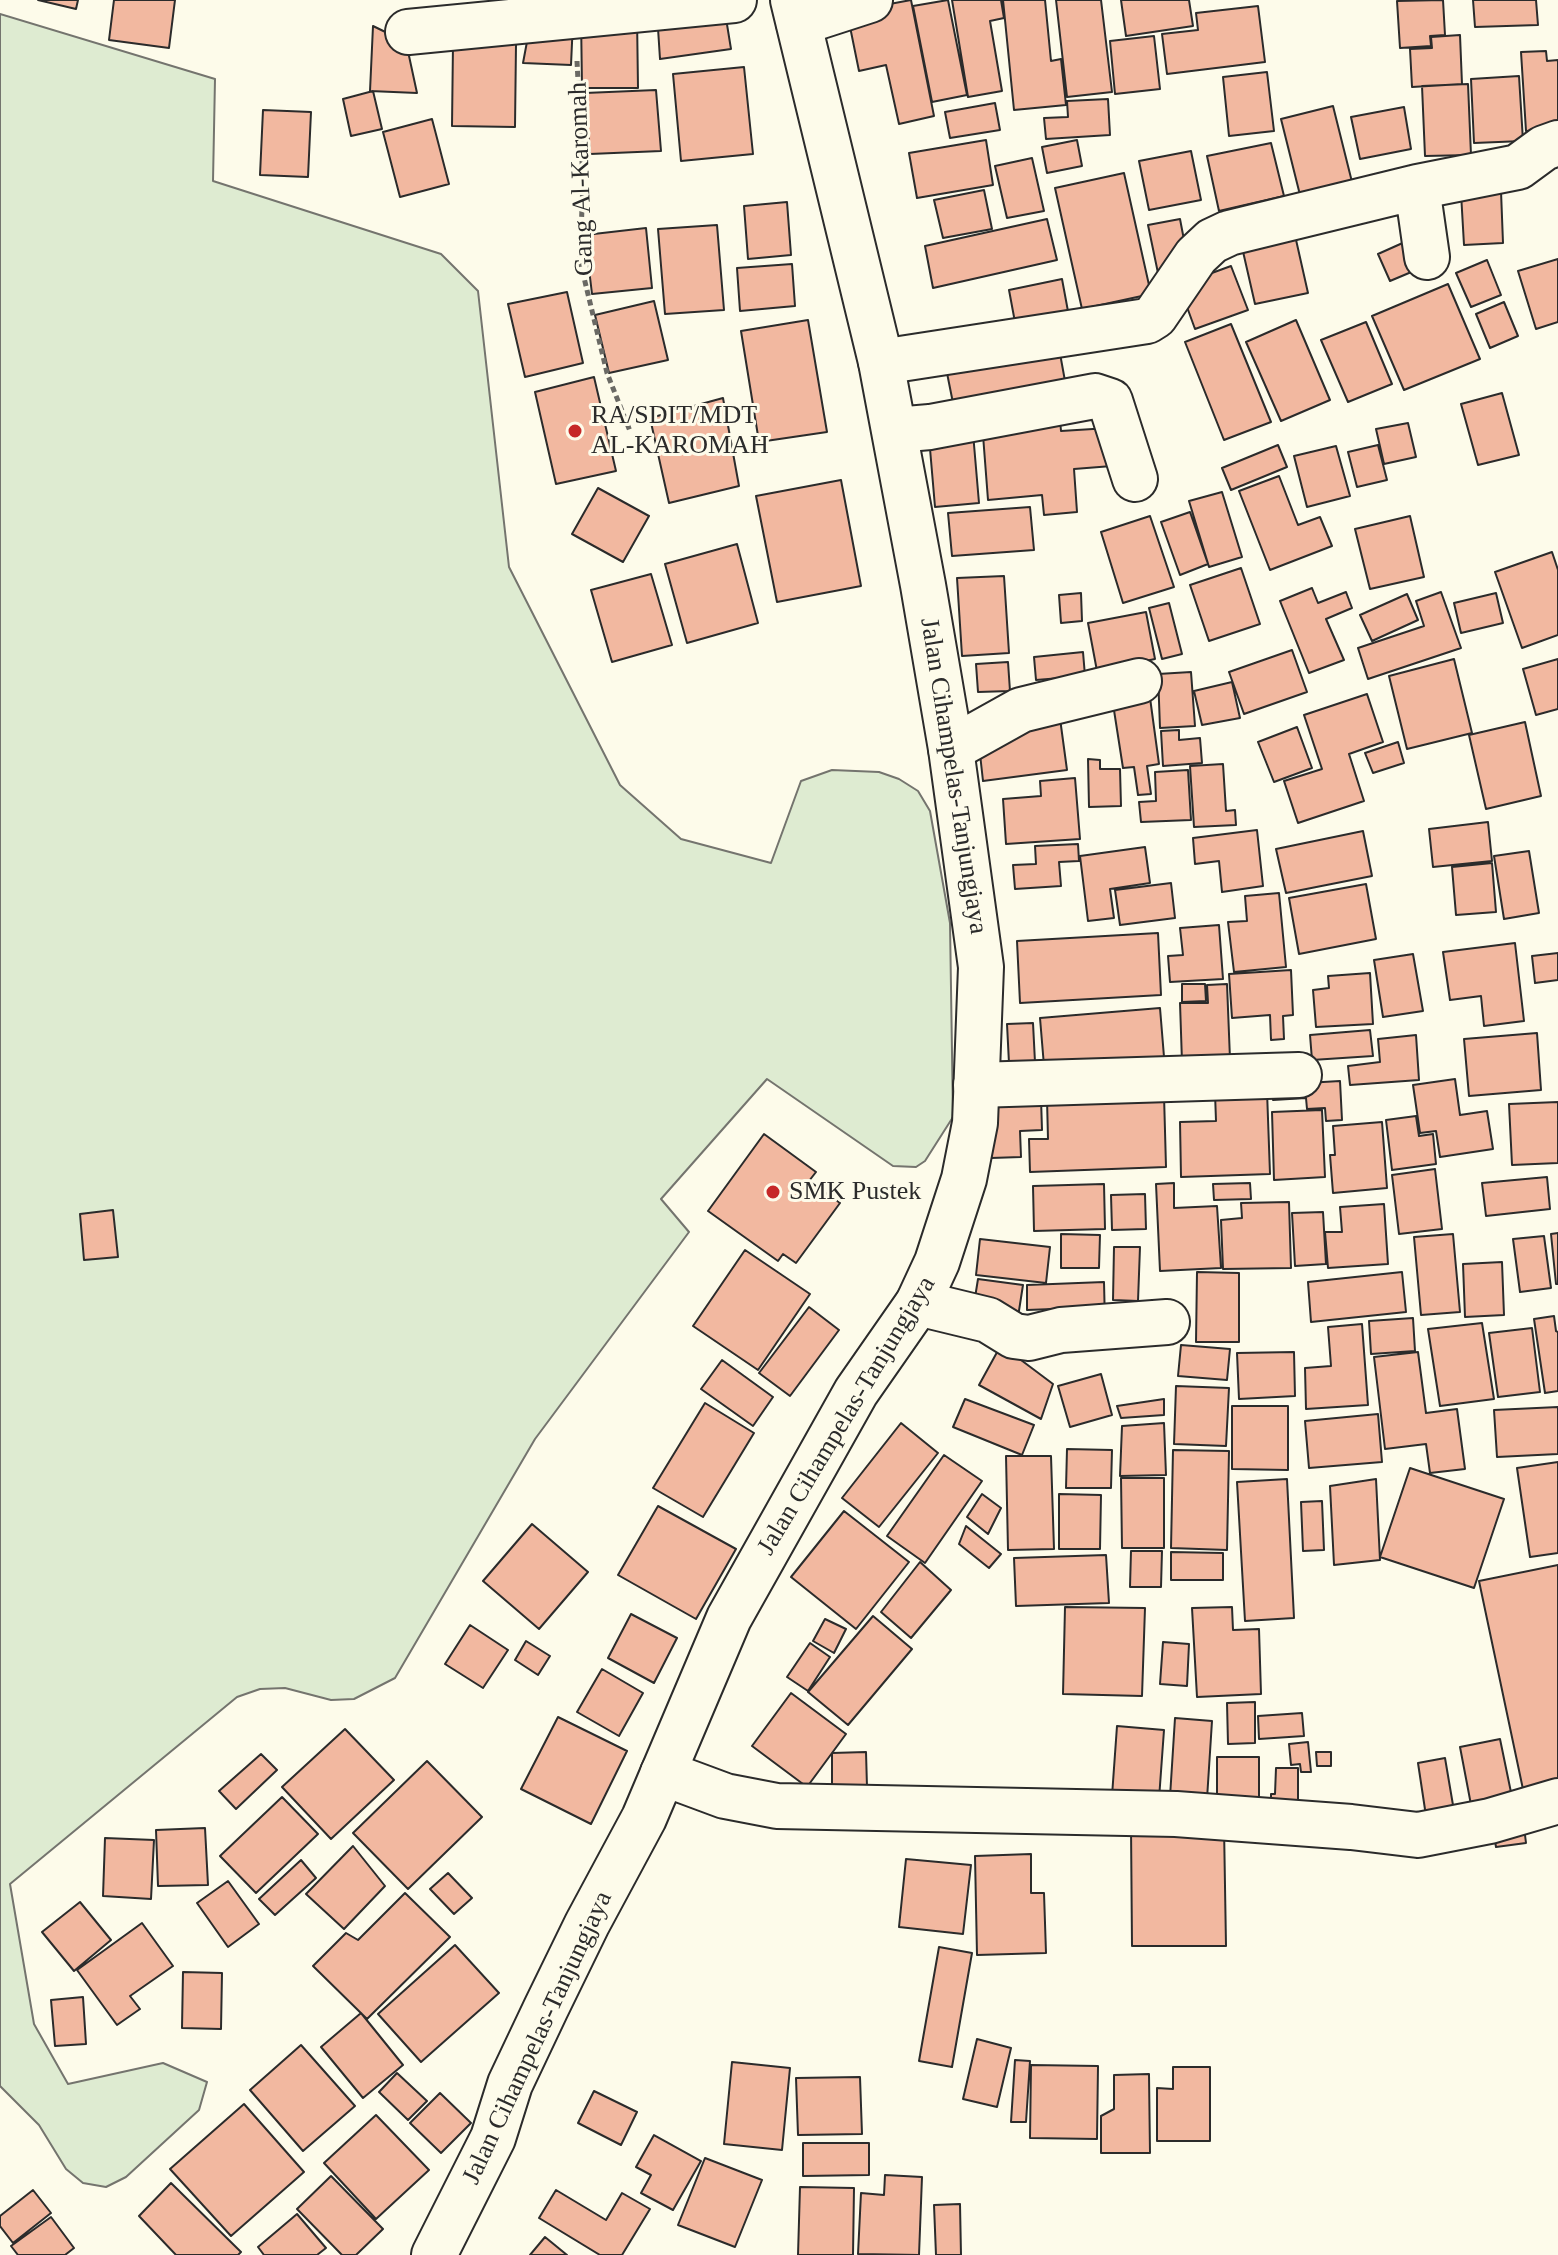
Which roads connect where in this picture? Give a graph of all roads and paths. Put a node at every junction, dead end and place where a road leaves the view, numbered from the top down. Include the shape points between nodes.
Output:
1 (734, 0) edge
2 (870, 0) edge
3 (796, 12) edge
4 (575, 16) junction
5 (408, 32) dead end
6 (1558, 143) edge
7 (1417, 187) junction
8 (1427, 257) dead end
9 (881, 362) junction
10 (895, 430) junction
11 (630, 431) dead end
12 (1135, 479) dead end
13 (1139, 681) dead end
14 (951, 749) junction
15 (1299, 1075) dead end
16 (976, 1085) junction
17 (918, 1303) junction
18 (1167, 1322) dead end
19 (663, 1773) junction
20 (1558, 1801) edge
21 (434, 2255) edge

1 - 4 street
2 - 3 street
3 - 9 street, Jalan Cihampelas-Tanjungjaya
4 - 5 street
4 - 11 path, Gang Al-Karomah via 583,181 580,261 607,373
6 - 7 street via 1518,167
7 - 8 street
7 - 9 street via 1212,241 1147,321
9 - 10 street, Jalan Cihampelas-Tanjungjaya
10 - 12 street via 1095,396 1110,401
10 - 14 street, Jalan Cihampelas-Tanjungjaya
13 - 14 street via 1021,710
14 - 16 street, Jalan Cihampelas-Tanjungjaya via 981,967
15 - 16 street
16 - 17 street, Jalan Cihampelas-Tanjungjaya via 964,1179
17 - 18 street via 988,1320 1014,1336 1029,1338 1061,1330
17 - 19 street, Jalan Cihampelas-Tanjungjaya via 856,1392 729,1618
19 - 20 street via 725,1796 777,1806 1176,1814 1418,1835
19 - 21 street, Jalan Cihampelas-Tanjungjaya via 540,2020 510,2084 493,2138

